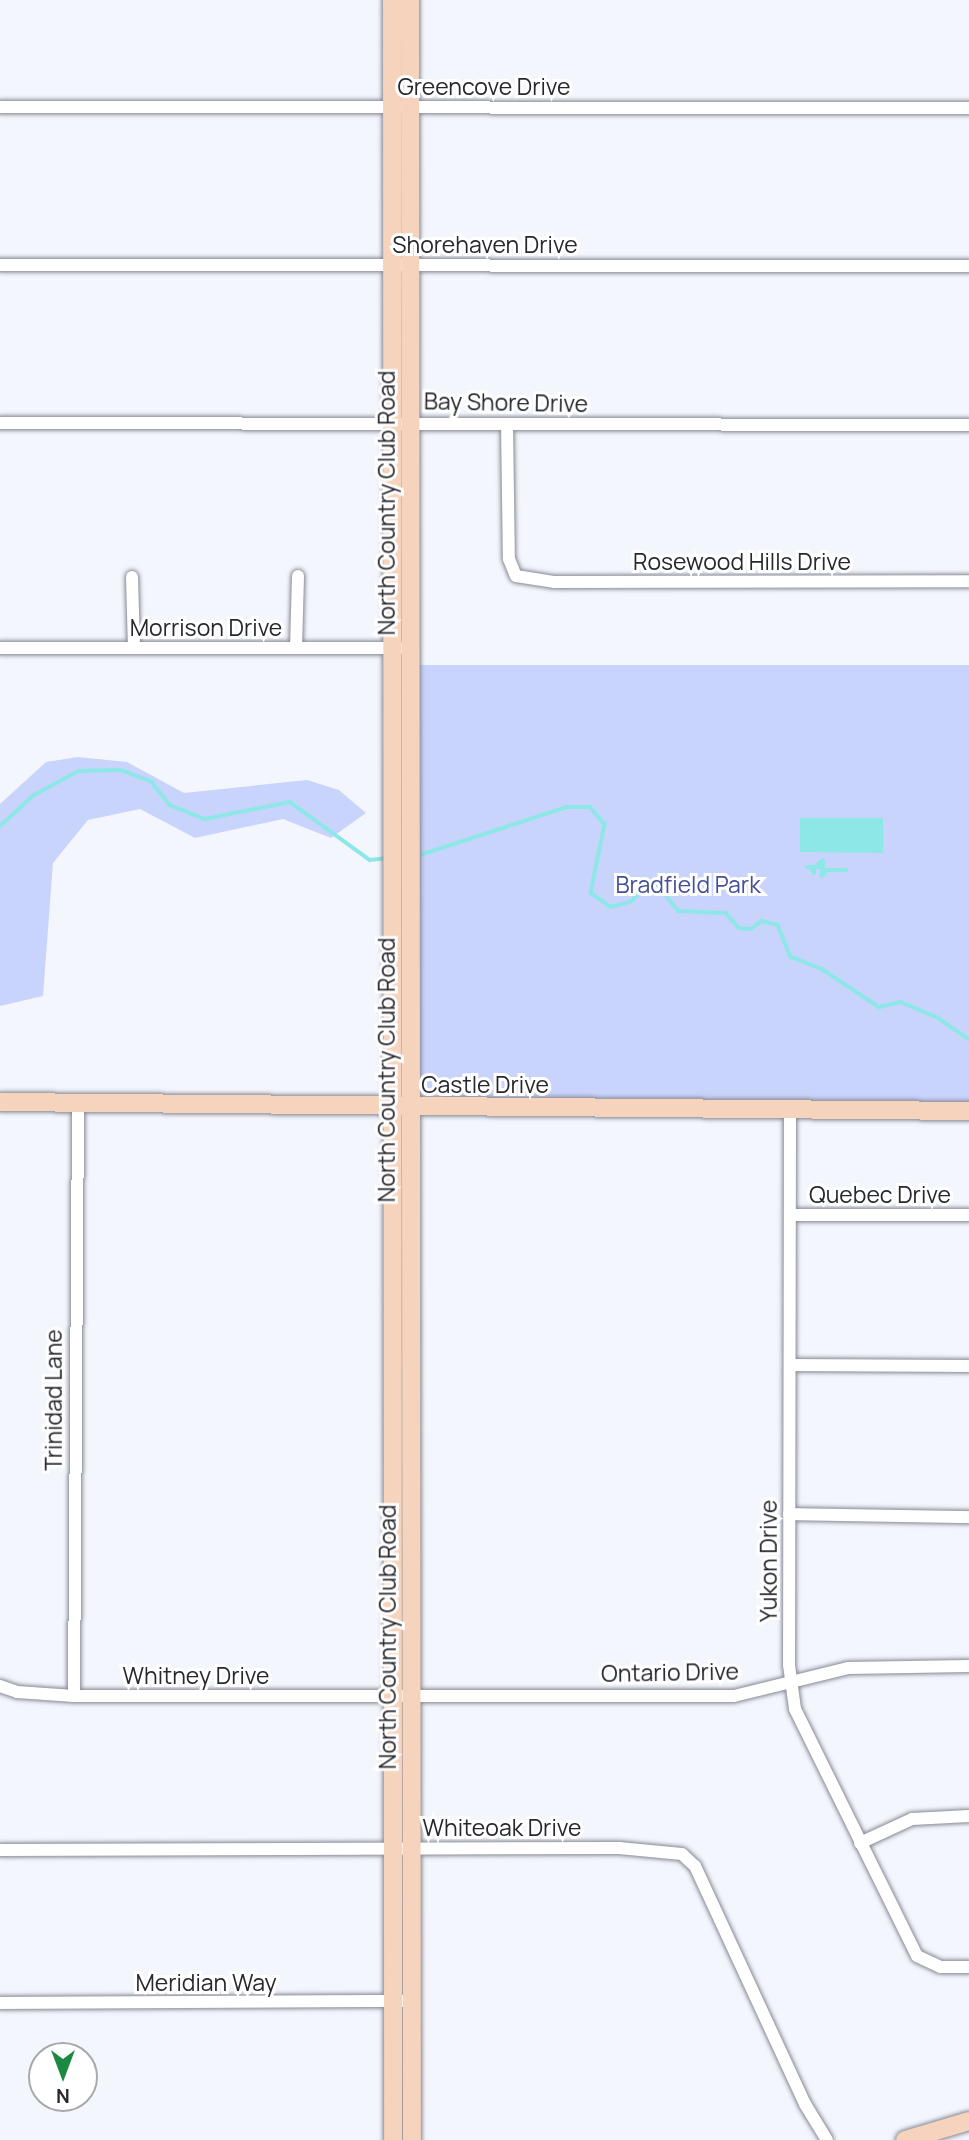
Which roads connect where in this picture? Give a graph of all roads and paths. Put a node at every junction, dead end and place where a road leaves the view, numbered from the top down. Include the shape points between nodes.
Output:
1 (392, 0) edge
2 (410, 0) edge
3 (0, 107) edge
4 (401, 107) junction
5 (969, 108) edge
6 (0, 265) edge
7 (402, 265) junction
8 (969, 266) edge
9 (391, 422) junction
10 (410, 422) junction
11 (0, 423) edge
12 (507, 424) junction
13 (969, 425) edge
14 (298, 576) dead end
15 (132, 577) dead end
16 (969, 581) edge
17 (0, 648) edge
18 (134, 648) junction
19 (296, 648) junction
20 (392, 648) junction
21 (411, 648) junction
22 (392, 763) junction
23 (412, 763) junction
24 (0, 1102) edge
25 (78, 1104) junction
26 (401, 1108) junction
27 (790, 1111) junction
28 (969, 1111) edge
29 (791, 1215) junction
30 (969, 1215) edge
31 (791, 1365) junction
32 (969, 1366) edge
33 (789, 1514) junction
34 (969, 1517) edge
35 (969, 1666) edge
36 (790, 1682) junction
37 (0, 1686) edge
38 (403, 1693) junction
39 (74, 1696) junction
40 (969, 1816) edge
41 (860, 1843) junction
42 (403, 1848) junction
43 (0, 1850) edge
44 (969, 1967) edge
45 (394, 2001) junction
46 (412, 2001) junction
47 (0, 2003) edge
48 (969, 2122) edge
49 (393, 2140) edge
50 (412, 2140) edge
51 (827, 2140) edge
52 (905, 2140) edge

1 - 4 main road, North Country Club Road
2 - 4 main road, North Country Club Road
3 - 4 street, Greencove Drive
4 - 5 street, Greencove Drive
4 - 7 main road, North Country Club Road
6 - 7 street, Shorehaven Drive
7 - 8 street, Shorehaven Drive
7 - 9 main road, North Country Club Road
7 - 10 main road, North Country Club Road
9 - 10 street, Bay Shore Drive
9 - 11 street, Bay Shore Drive
9 - 20 main road, North Country Club Road
10 - 12 street, Bay Shore Drive
10 - 21 main road, North Country Club Road
12 - 13 street, Bay Shore Drive
12 - 16 street, Rosewood Hills Drive via 509,559 516,576 554,582
14 - 19 street
15 - 18 street
17 - 18 street, Morrison Drive
18 - 19 street, Morrison Drive
19 - 20 street, Morrison Drive
20 - 21 street, Morrison Drive
20 - 22 main road, North Country Club Road
21 - 23 main road, North Country Club Road
22 - 23 main road
22 - 26 main road, North Country Club Road
23 - 26 main road, North Country Club Road
24 - 25 main road, Castle Drive
25 - 26 main road, Castle Drive
25 - 39 street, Trinidad Lane
26 - 27 main road, Castle Drive
26 - 38 main road, North Country Club Road
27 - 28 main road, Castle Drive
27 - 29 street, Yukon Drive
29 - 30 street, Quebec Drive
29 - 31 street, Yukon Drive
31 - 32 street
31 - 33 street, Yukon Drive
33 - 34 street
33 - 36 street, Yukon Drive
35 - 36 street, Ontario Drive via 848,1668
36 - 38 street, Ontario Drive via 734,1696
36 - 41 street, Yukon Drive via 795,1709
37 - 39 street, Whitney Drive via 17,1692
38 - 39 street, Whitney Drive
38 - 42 main road, North Country Club Road
40 - 41 street via 912,1819
41 - 44 street, Yukon Drive via 917,1956 941,1966
42 - 43 street, Whiteoak Drive
42 - 45 main road, North Country Club Road
42 - 46 main road, North Country Club Road
42 - 51 street, Whiteoak Drive via 619,1848 682,1854 695,1866 805,2104
45 - 46 street, Meridian Way
45 - 47 street, Meridian Way
45 - 49 main road, North Country Club Road
46 - 50 main road, North Country Club Road
48 - 52 main road

